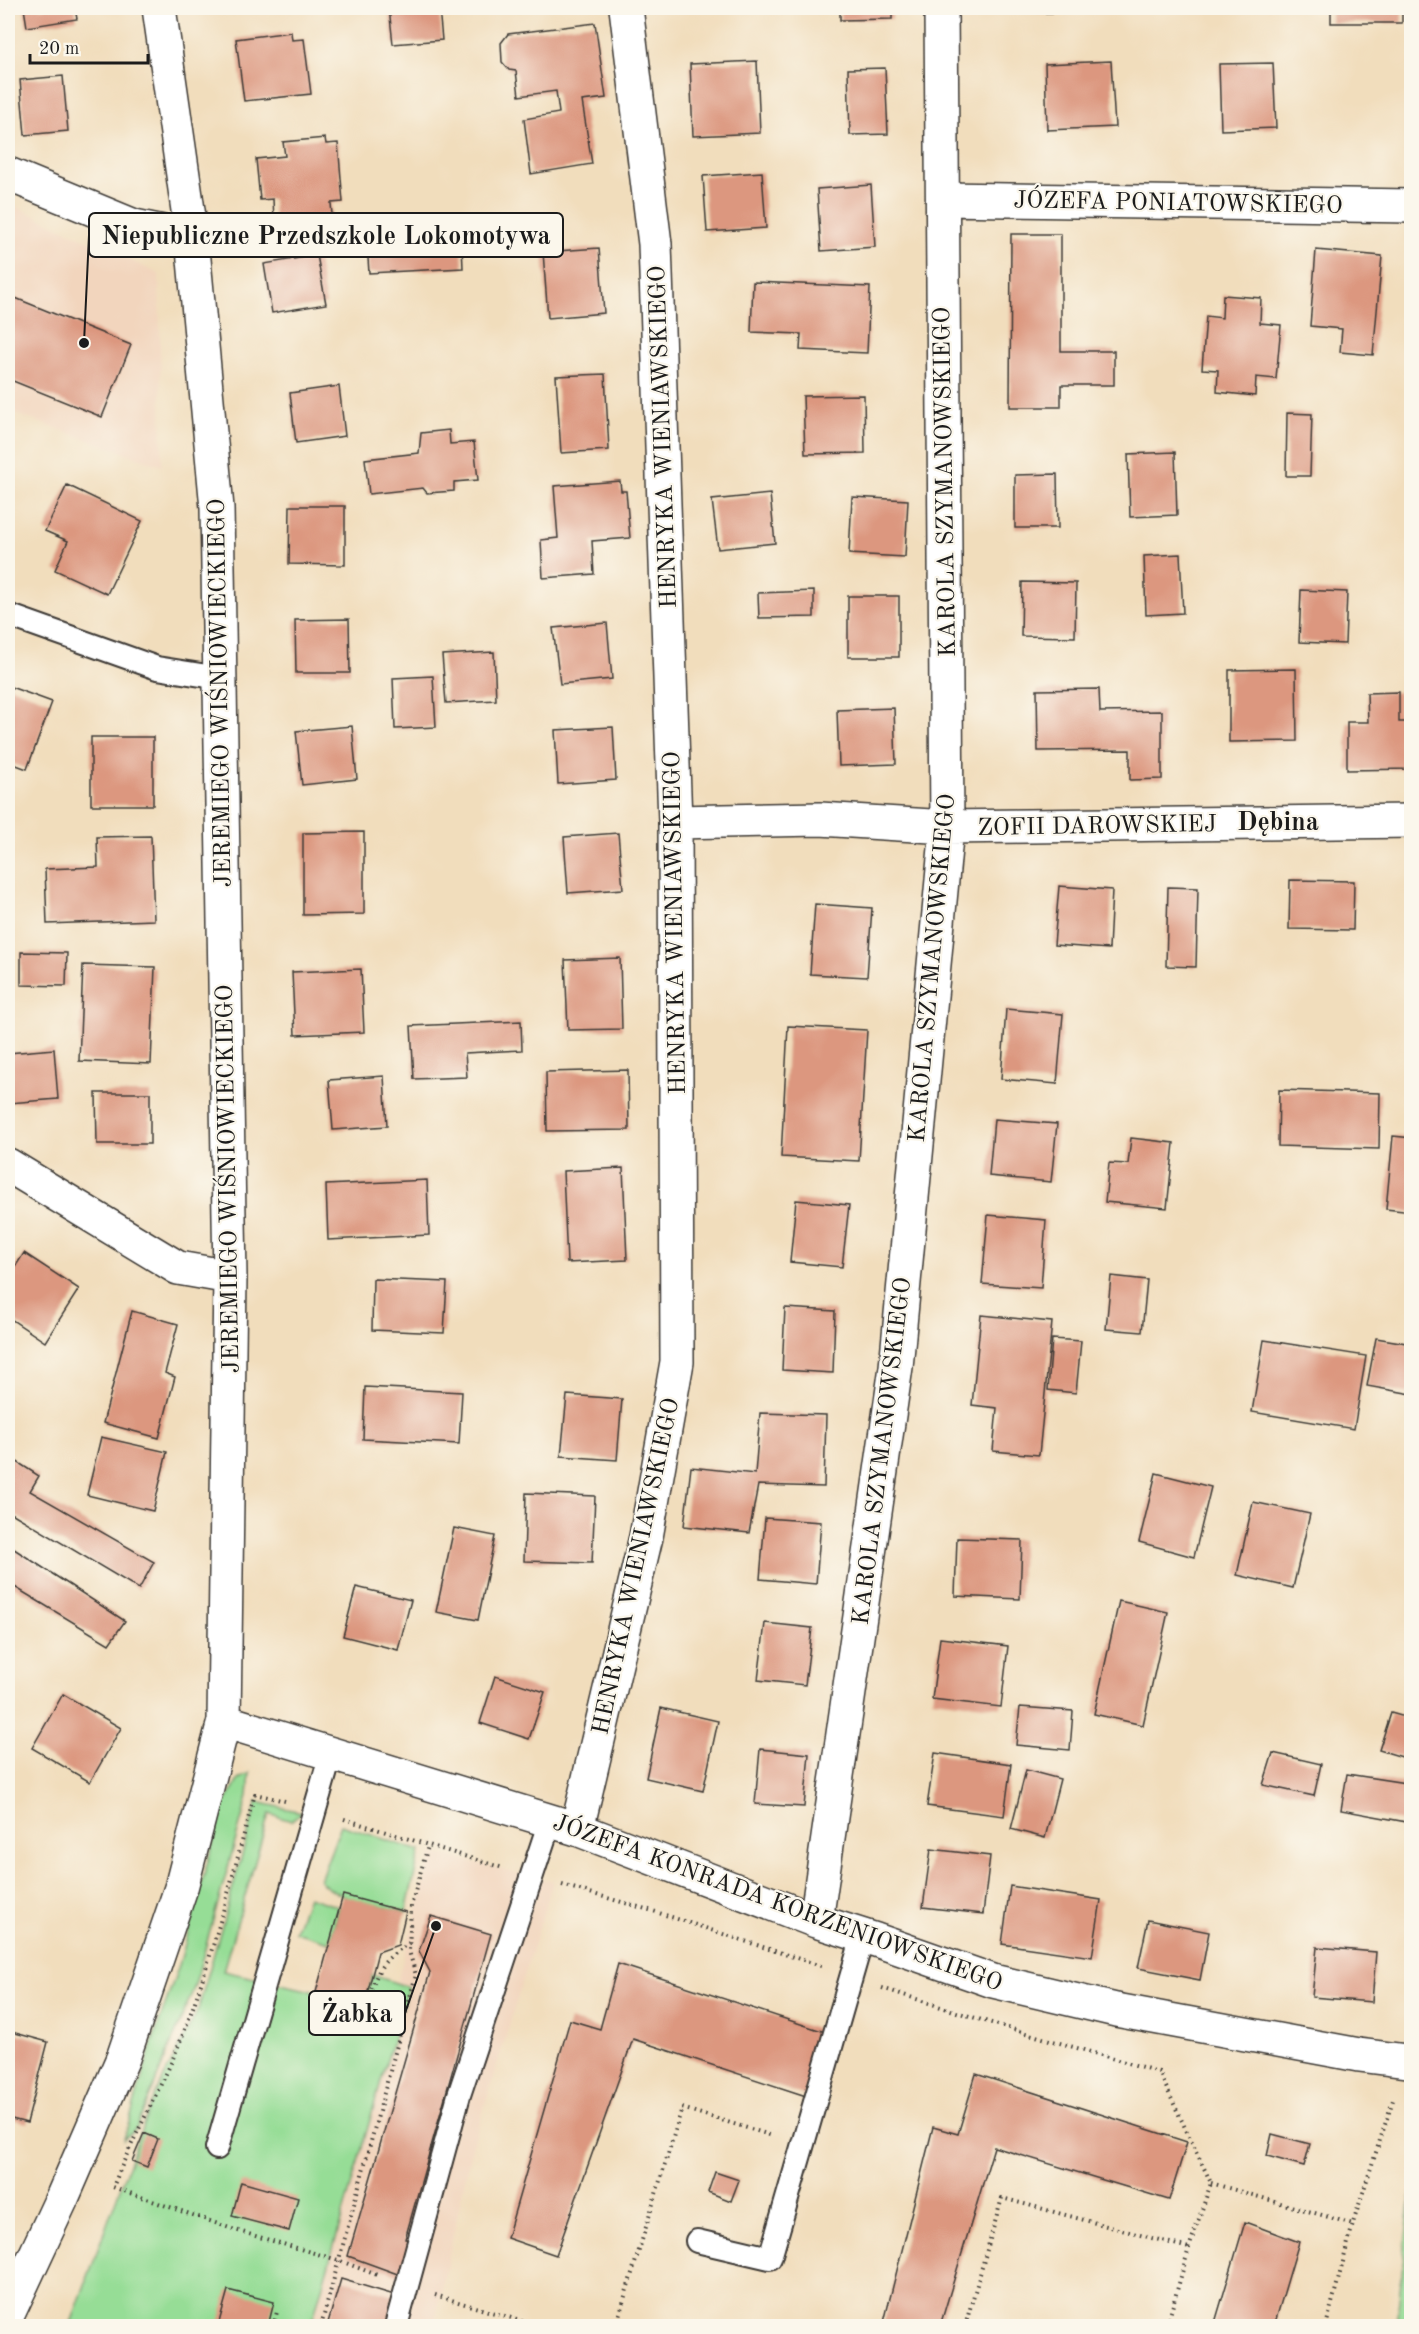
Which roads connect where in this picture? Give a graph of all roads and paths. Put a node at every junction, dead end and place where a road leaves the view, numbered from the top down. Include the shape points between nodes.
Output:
1 (159, 8) edge
2 (626, 8) edge
3 (941, 8) edge
4 (8, 174) edge
5 (944, 198) junction
6 (1412, 206) edge
7 (192, 238) junction
8 (8, 615) edge
9 (220, 678) junction
10 (1412, 821) edge
11 (675, 822) junction
12 (947, 826) junction
13 (8, 1165) edge
14 (230, 1277) junction
15 (224, 1721) junction
16 (331, 1754) junction
17 (316, 1810) junction
18 (563, 1825) junction
19 (428, 1846) junction
20 (531, 1876) junction
21 (816, 1921) junction
22 (863, 1936) junction
23 (409, 1944) junction
24 (824, 1967) dead end
25 (874, 1985) dead end
26 (369, 1995) dead end
27 (1412, 2059) edge
28 (1396, 2091) dead end
29 (783, 2139) dead end
30 (217, 2148) dead end
31 (1211, 2183) junction
32 (1353, 2224) junction
33 (697, 2241) dead end
34 (1189, 2248) junction
35 (338, 2260) junction
36 (277, 2312) dead end
37 (8, 2314) edge
38 (273, 2326) edge
39 (321, 2326) edge
40 (396, 2326) edge
41 (616, 2326) edge
42 (965, 2326) edge
43 (1167, 2326) edge
44 (1326, 2326) edge

1 - 7 street, JEREMIEGO WIŚNIOWIECKIEGO
2 - 11 street, HENRYKA WIENIAWSKIEGO via 655,244
3 - 5 street, KAROLA SZYMANOWSKIEGO
4 - 7 street via 134,226
5 - 6 street, JÓZEFA PONIATOWSKIEGO
5 - 12 street, KAROLA SZYMANOWSKIEGO
7 - 9 street, JEREMIEGO WIŚNIOWIECKIEGO via 217,508
8 - 9 lane via 157,668
9 - 14 street, JEREMIEGO WIŚNIOWIECKIEGO
10 - 12 street, ZOFII DAROWSKIEJ
11 - 12 street, ZOFII DAROWSKIEJ via 820,819
11 - 18 street, HENRYKA WIENIAWSKIEGO via 677,1362 646,1537
12 - 21 street, KAROLA SZYMANOWSKIEGO via 896,1367
13 - 14 street via 178,1268
14 - 15 street, JEREMIEGO WIŚNIOWIECKIEGO
15 - 16 street, JÓZEFA KONRADA KORZENIOWSKIEGO
15 - 37 street, JEREMIEGO WIŚNIOWIECKIEGO via 181,1888 123,2058
16 - 17 lane
16 - 18 street, JÓZEFA KONRADA KORZENIOWSKIEGO
17 - 19 path
17 - 30 lane
17 - 35 path via 255,1794 206,1972 184,2032 113,2187 235,2230
18 - 20 lane
18 - 21 street, JÓZEFA KONRADA KORZENIOWSKIEGO
19 - 20 path
19 - 23 path via 411,1906
20 - 24 path
20 - 40 lane via 459,2096
21 - 22 street, JÓZEFA KONRADA KORZENIOWSKIEGO
22 - 27 street, JÓZEFA KONRADA KORZENIOWSKIEGO via 993,1981 1116,2010 1359,2055
22 - 33 lane via 770,2258
23 - 26 path via 377,1971
23 - 35 path via 416,1975
25 - 31 path via 1159,2072
28 - 32 path
29 - 41 path via 682,2108
31 - 32 path
31 - 34 path
32 - 44 path
34 - 42 path via 1002,2198
34 - 43 path
35 - 39 path
36 - 38 path

